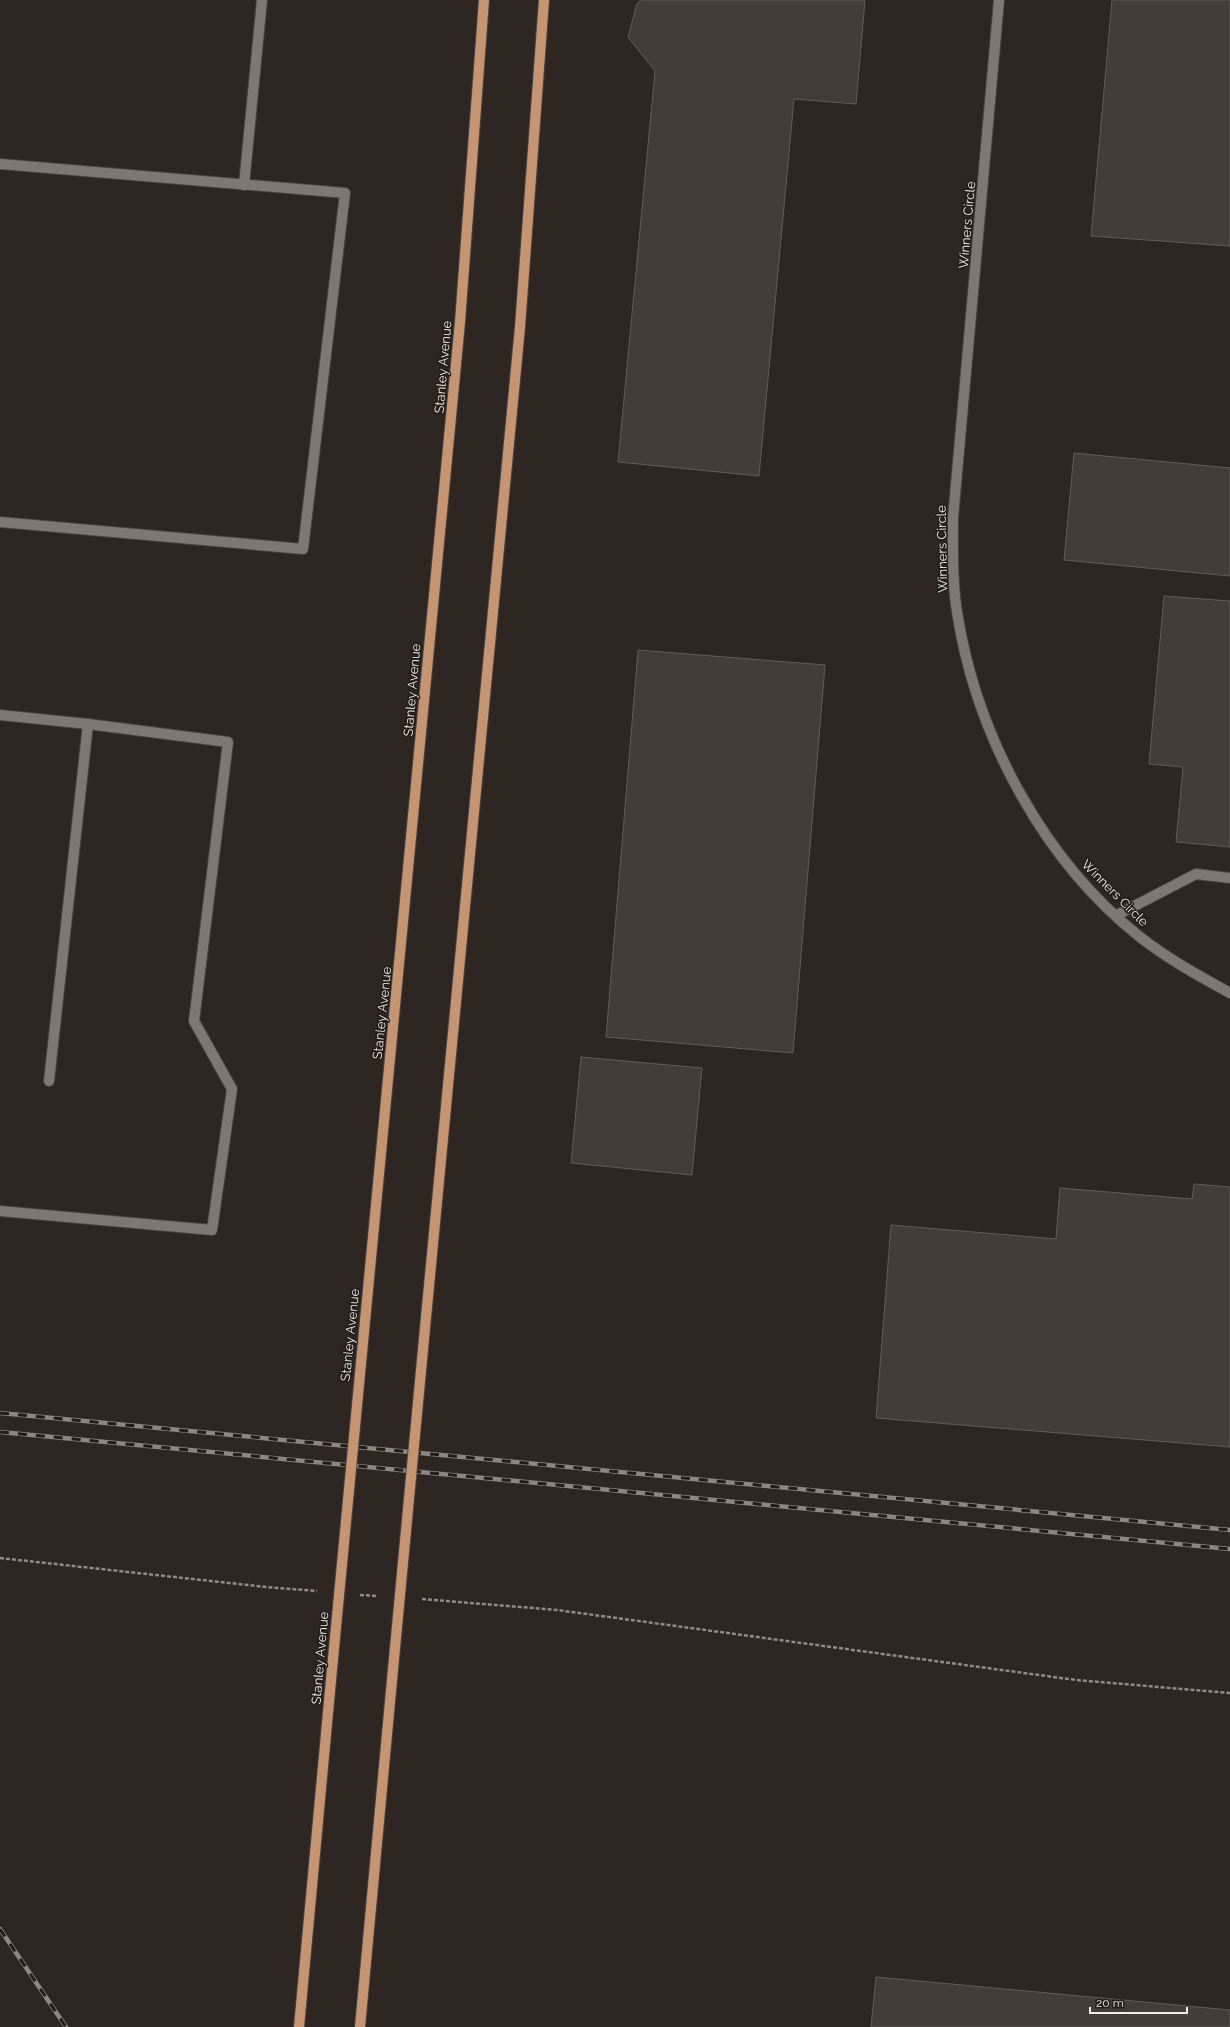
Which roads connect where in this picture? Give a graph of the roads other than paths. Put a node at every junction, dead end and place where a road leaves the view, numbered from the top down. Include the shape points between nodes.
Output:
1 (262, 0) edge
2 (484, 0) edge
3 (544, 0) edge
4 (1000, 0) edge
5 (0, 164) edge
6 (244, 185) junction
7 (0, 522) edge
8 (0, 715) edge
9 (88, 724) junction
10 (1230, 878) edge
11 (1117, 915) junction
12 (1230, 993) edge
13 (49, 1081) dead end
14 (0, 1211) edge
15 (299, 2027) edge
16 (360, 2027) edge

1 - 6 street
2 - 15 main road, Stanley Avenue, bridge via 459,329
3 - 16 main road, bridge via 520,335
4 - 11 street, Winners Circle via 953,518 953,568 958,618 973,682 999,751 1030,811 1058,853 1091,891
5 - 6 street
6 - 7 street via 345,194 303,549
8 - 9 street
9 - 13 street
9 - 14 street via 228,742 194,1021 232,1089 212,1230
10 - 11 street via 1196,874
11 - 12 street, Winners Circle via 1140,936 1190,971

